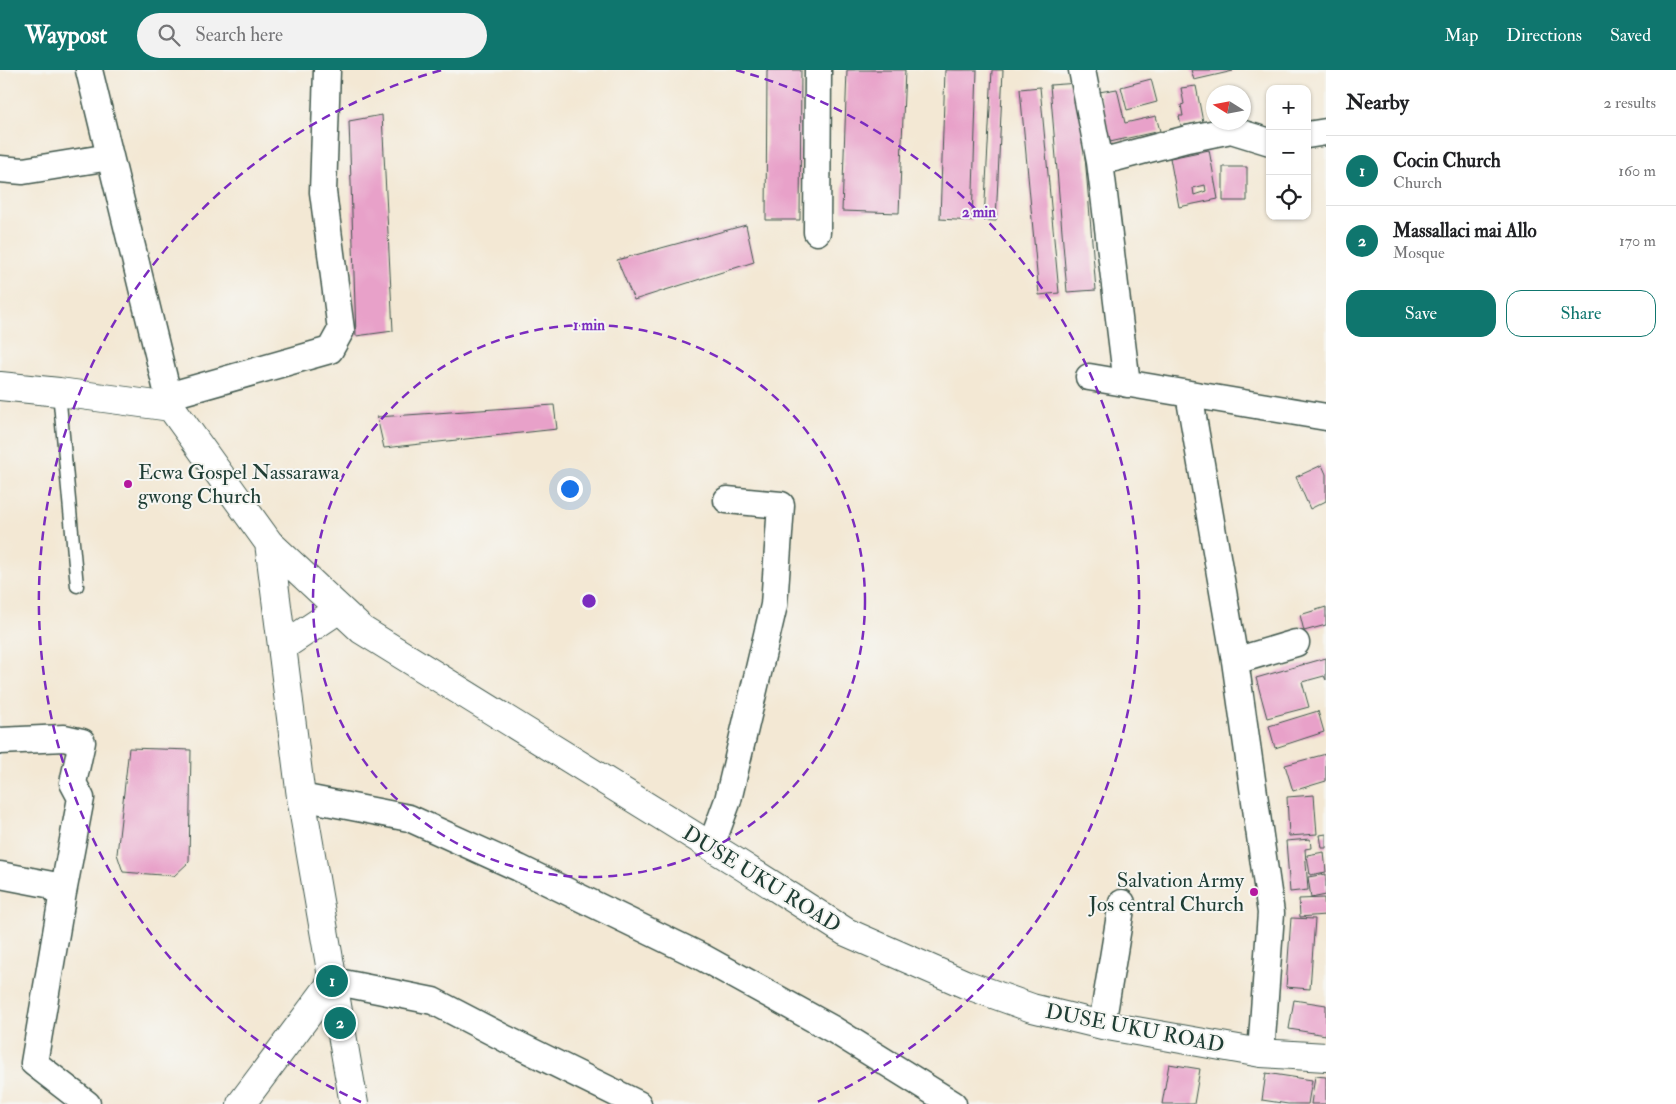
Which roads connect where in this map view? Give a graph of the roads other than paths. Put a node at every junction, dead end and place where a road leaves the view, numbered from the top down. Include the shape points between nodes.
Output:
1 (89, 70) edge
2 (327, 70) edge
3 (818, 70) edge
4 (1082, 70) edge
5 (1326, 132) edge
6 (1311, 134) edge
7 (1266, 141) edge
8 (110, 157) junction
9 (1100, 162) junction
10 (0, 169) edge
11 (817, 232) dead end
12 (1089, 377) dead end
13 (1127, 384) junction
14 (0, 386) edge
15 (59, 392) junction
16 (1189, 394) junction
17 (170, 402) junction
18 (1326, 417) edge
19 (727, 500) dead end
20 (269, 543) junction
21 (77, 586) dead end
22 (339, 608) junction
23 (1296, 643) dead end
24 (282, 647) junction
25 (1235, 662) junction
26 (0, 741) edge
27 (301, 797) junction
28 (711, 846) junction
29 (0, 875) edge
30 (62, 898) junction
31 (1122, 903) dead end
32 (333, 981) junction
33 (1102, 1025) junction
34 (1261, 1053) junction
35 (1326, 1057) edge
36 (87, 1104) edge
37 (241, 1104) edge
38 (354, 1104) edge
39 (638, 1104) edge
40 (953, 1104) edge

1 - 8 street
2 - 17 street via 323,192 341,330 330,350
3 - 11 street
4 - 9 street
5 - 6 street
7 - 9 street via 1231,130
8 - 10 street via 23,171
8 - 17 street
9 - 13 street
12 - 13 street
13 - 16 street
14 - 15 street
15 - 17 street
15 - 21 lane
16 - 18 street
16 - 25 street
17 - 20 street, DUSE UKU ROAD
19 - 28 street via 781,505 774,605 728,800
20 - 22 street, DUSE UKU ROAD
20 - 24 street
22 - 24 street
22 - 28 street, DUSE UKU ROAD via 362,630
23 - 25 street
24 - 27 street
25 - 34 street via 1271,913
26 - 30 street via 64,738 82,742 73,783 81,798
27 - 32 street
27 - 40 street via 409,818 519,868 700,956 834,1030
28 - 33 street, DUSE UKU ROAD via 846,932 964,984 1032,1008
29 - 30 street via 52,885
30 - 36 street via 34,1063
31 - 33 street
32 - 37 street
32 - 38 street
32 - 39 street via 433,1001
33 - 34 street, DUSE UKU ROAD
34 - 35 street, DUSE UKU ROAD

